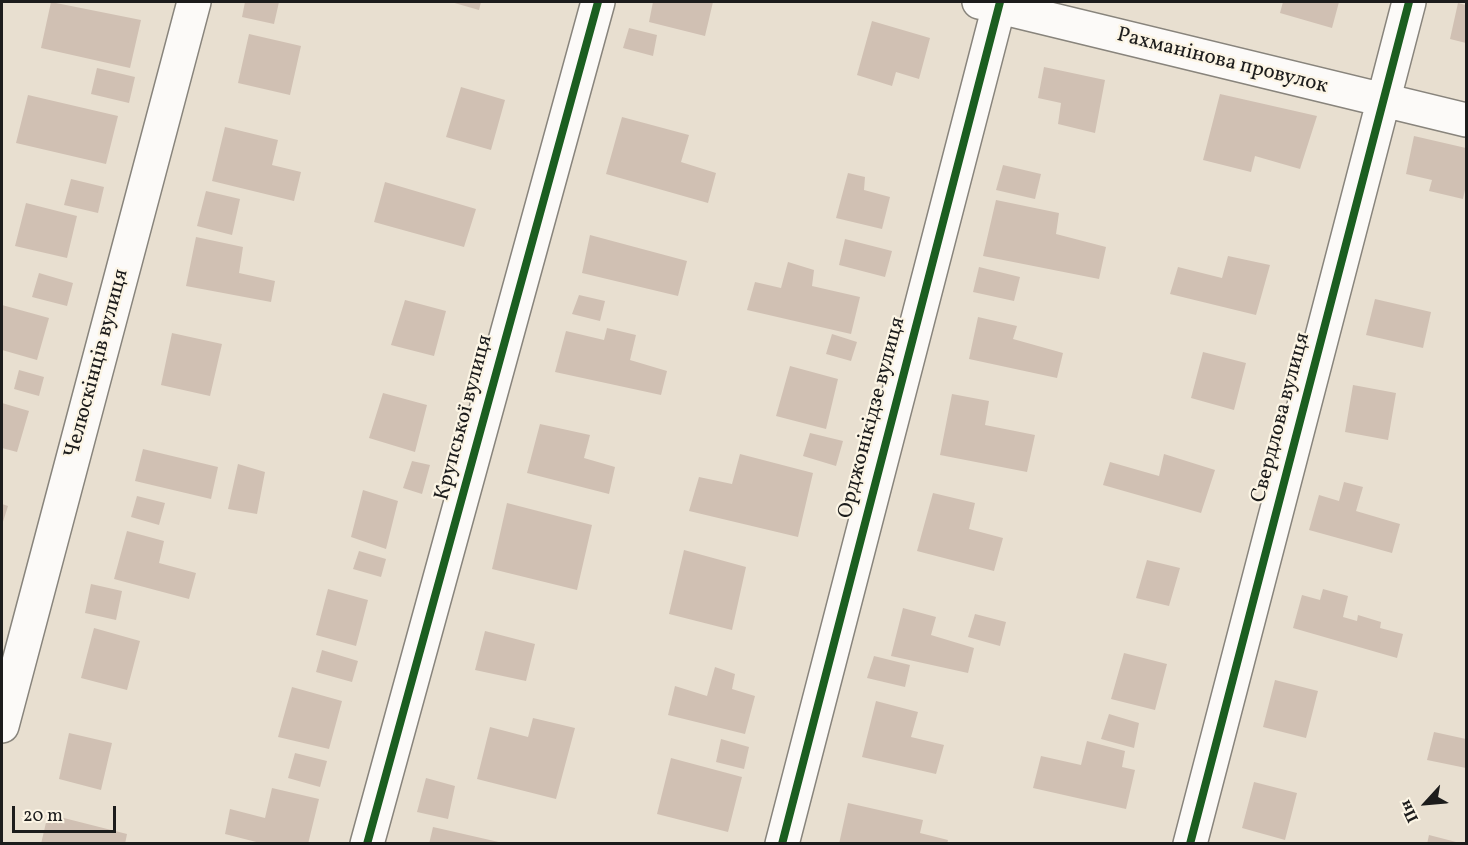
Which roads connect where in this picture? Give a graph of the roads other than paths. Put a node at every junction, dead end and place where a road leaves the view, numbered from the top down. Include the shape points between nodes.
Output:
1 (194, 2) edge
2 (598, 2) edge
3 (1408, 2) edge
4 (992, 3) edge
5 (1383, 101) junction
6 (1467, 120) edge
7 (2, 726) edge
8 (367, 843) edge
9 (782, 843) edge
10 (1190, 843) edge

1 - 7 street, Челюскінців вулиця
2 - 8 street, Крупської вулиця
3 - 5 street, Свердлова вулиця
4 - 5 street, Рахманінова провулок
4 - 9 street, Орджонікідзе вулиця
5 - 6 street, Рахманінова провулок
5 - 10 street, Свердлова вулиця

